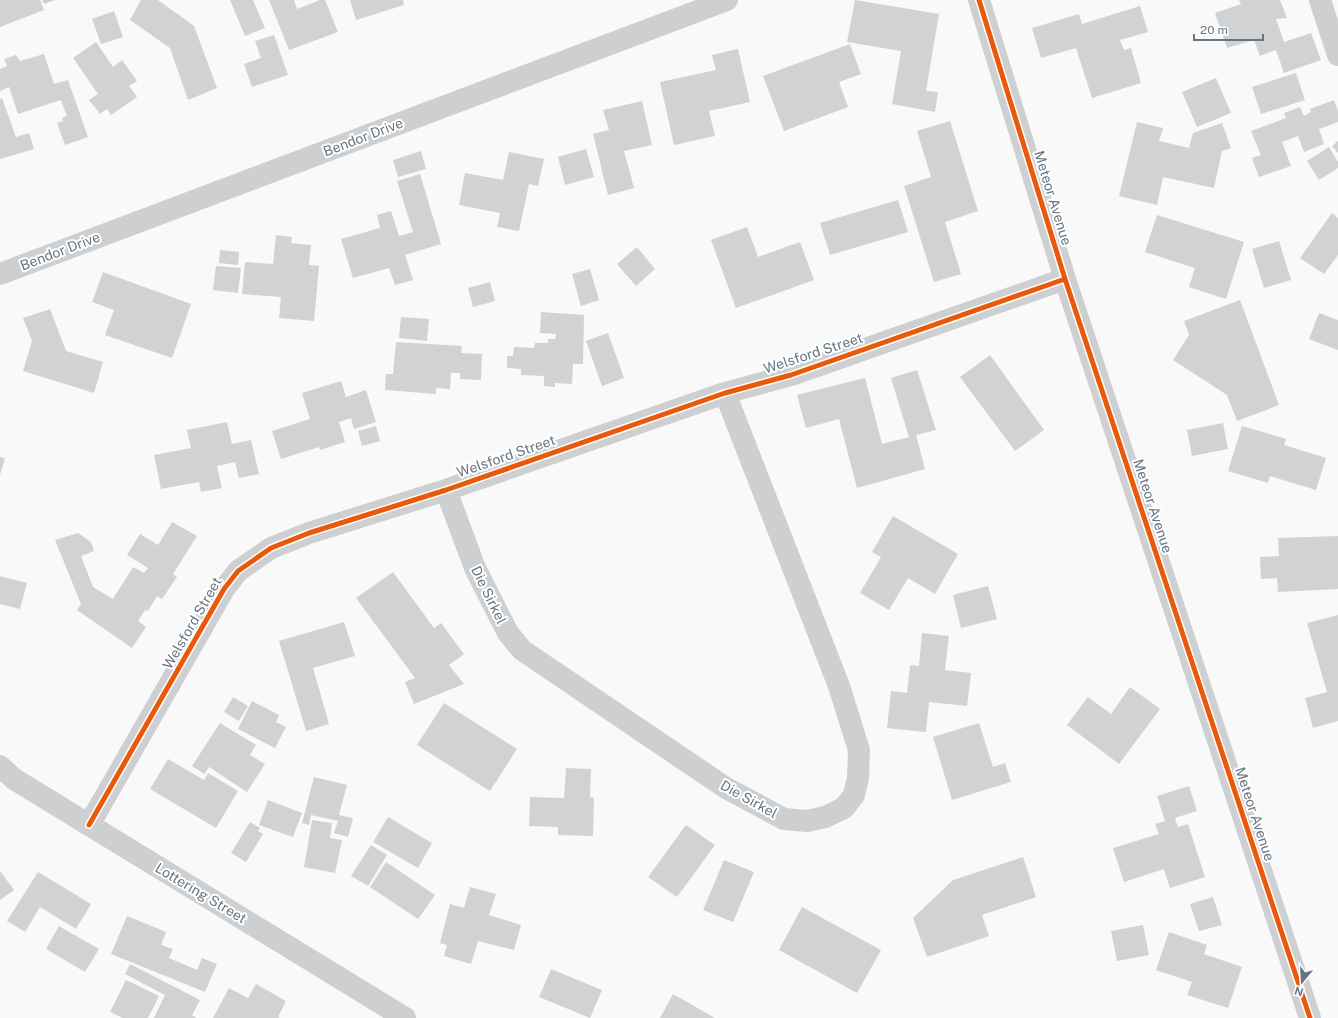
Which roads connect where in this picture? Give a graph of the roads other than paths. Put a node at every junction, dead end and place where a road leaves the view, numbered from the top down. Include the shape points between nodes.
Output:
1 (727, 0) edge
2 (979, 0) edge
3 (1320, 0) edge
4 (1338, 55) edge
5 (0, 274) edge
6 (1065, 279) junction
7 (725, 393) junction
8 (446, 490) junction
9 (0, 766) edge
10 (89, 825) junction
11 (405, 1018) edge
12 (1310, 1018) edge

1 - 5 street, Bendor Drive
2 - 6 street, Meteor Avenue
3 - 4 street
6 - 7 street, Welsford Street via 791,374
6 - 12 street, Meteor Avenue
7 - 8 street, Welsford Street
7 - 8 street, Die Sirkel via 839,686 858,750 858,778 854,794 844,808 824,818 806,821 784,819 726,788 522,650 508,633 475,568
8 - 10 street, Welsford Street via 309,533 271,548 238,570 224,589
9 - 10 street, Lottering Street via 14,779
10 - 11 street, Lottering Street

